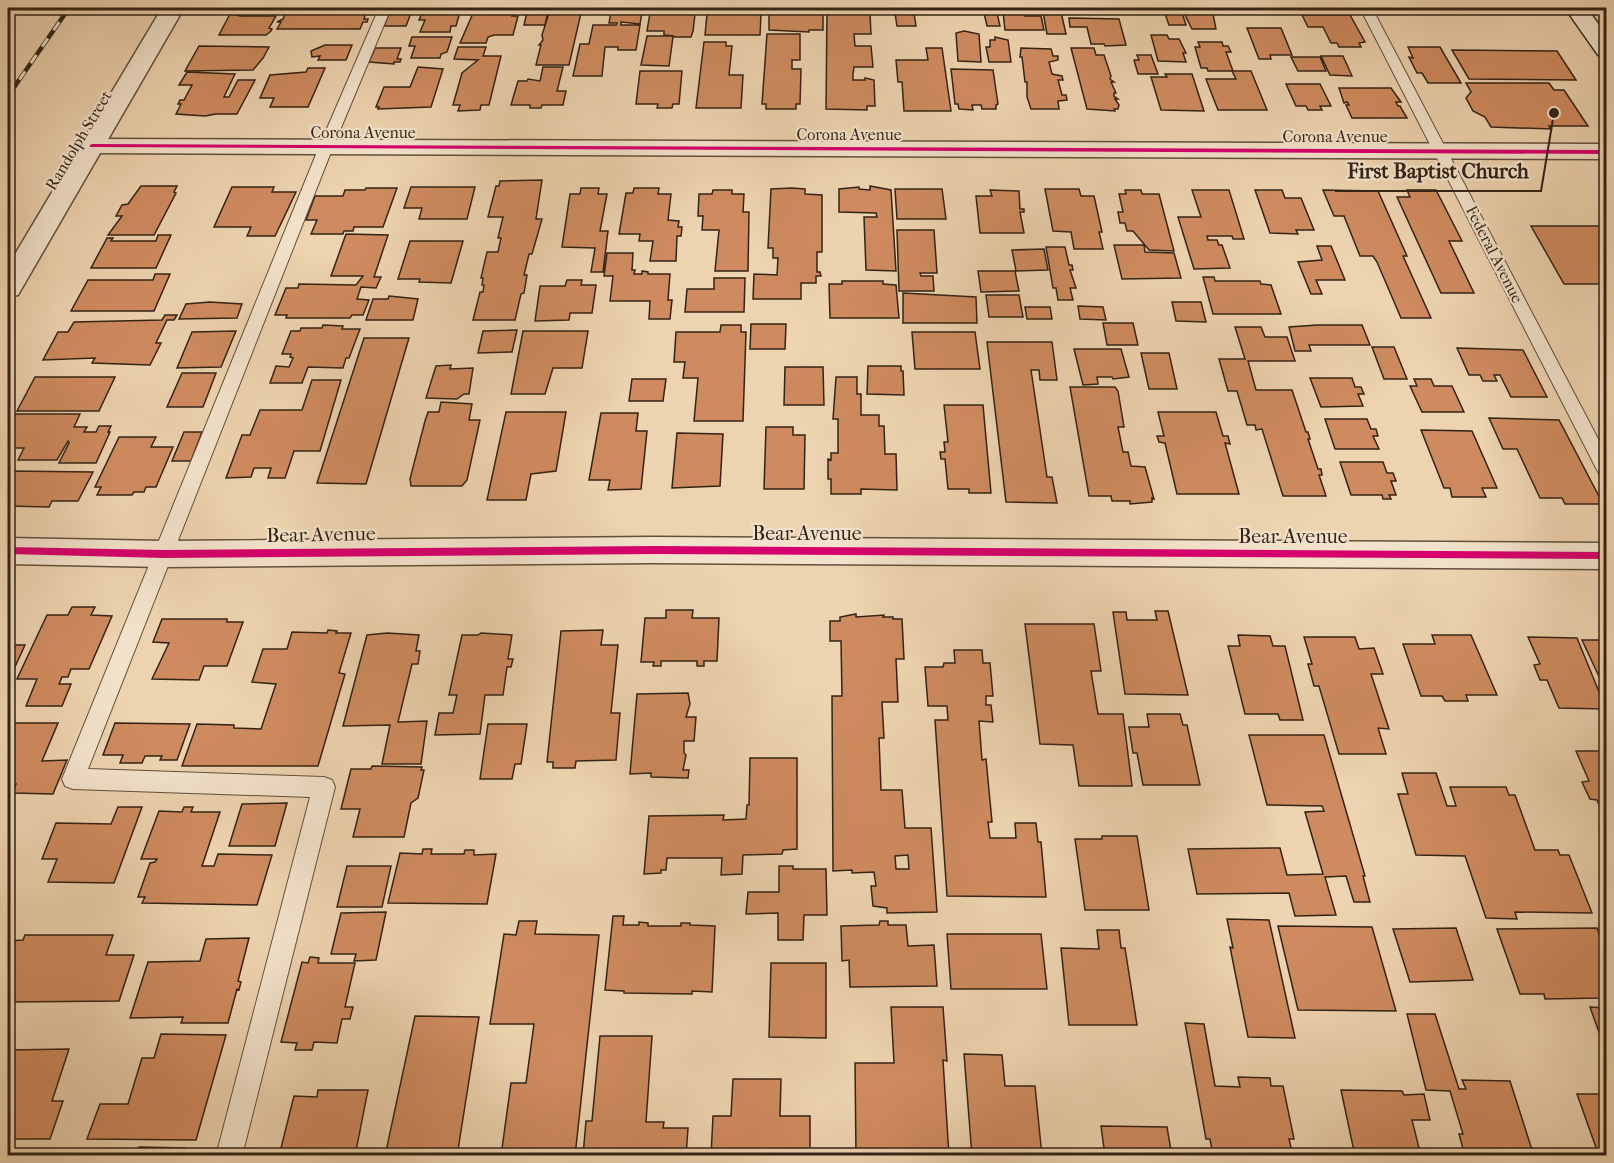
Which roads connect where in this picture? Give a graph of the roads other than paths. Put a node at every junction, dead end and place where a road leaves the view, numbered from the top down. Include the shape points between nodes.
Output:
1 (173, 8) edge
2 (385, 8) edge
3 (1366, 8) edge
4 (1576, 8) edge
5 (1606, 50) edge
6 (92, 146) junction
7 (326, 147) junction
8 (1442, 152) junction
9 (1606, 152) edge
10 (8, 288) edge
11 (1606, 470) edge
12 (8, 551) edge
13 (165, 554) junction
14 (1606, 556) edge
15 (229, 1155) edge

1 - 6 street, Randolph Street
2 - 7 lane
3 - 8 lane, Federal Avenue
4 - 5 street
6 - 7 street, Corona Avenue
6 - 10 street, Randolph Street
7 - 8 street, Corona Avenue
7 - 13 lane
8 - 9 street, Corona Avenue
8 - 11 lane, Federal Avenue
12 - 13 street, Bear Avenue
13 - 14 street, Bear Avenue via 589,550
13 - 15 lane via 73,779 324,787

